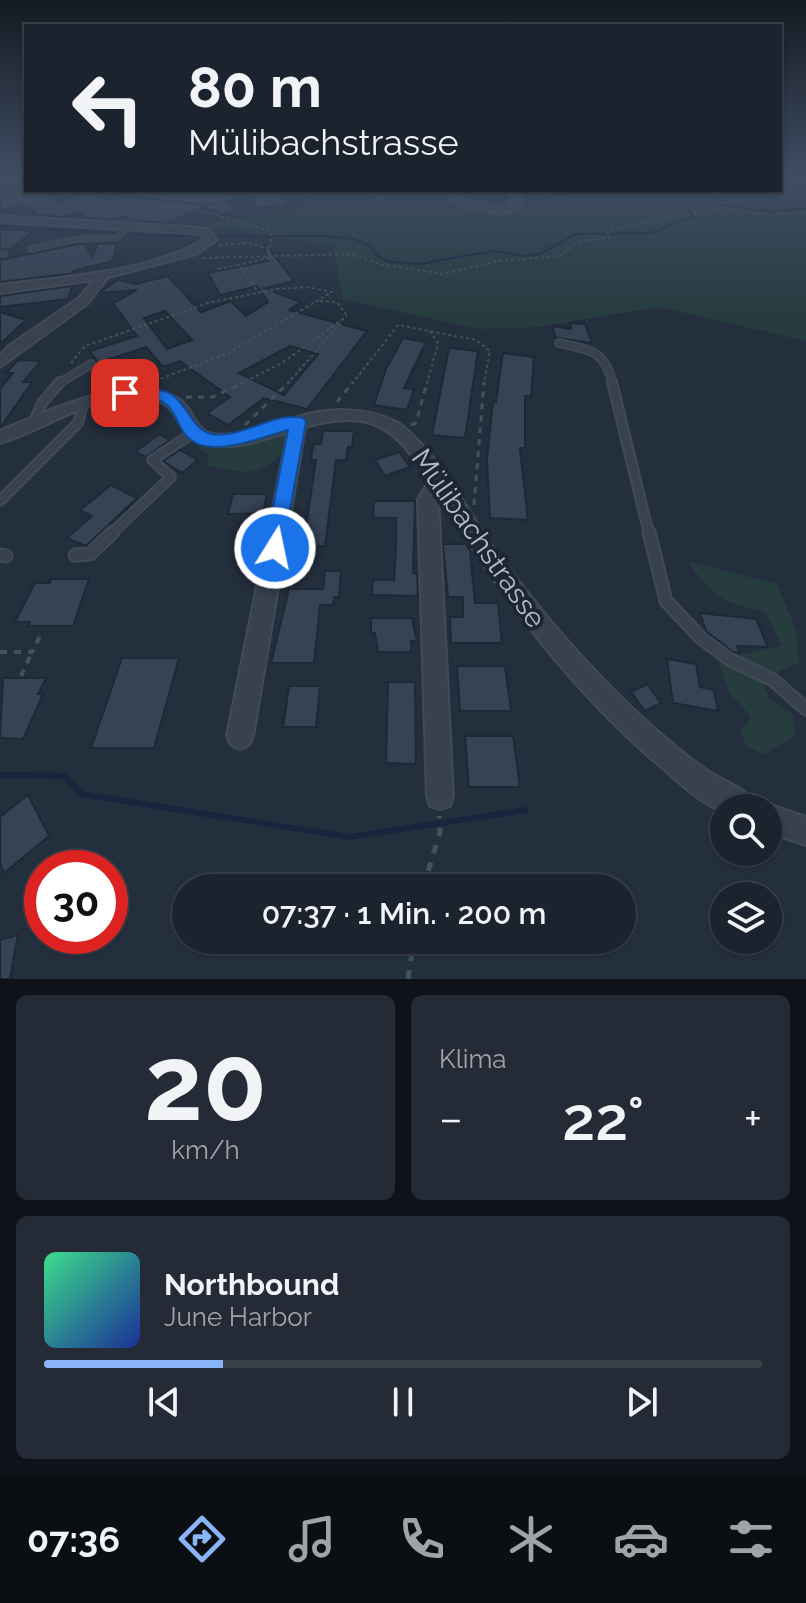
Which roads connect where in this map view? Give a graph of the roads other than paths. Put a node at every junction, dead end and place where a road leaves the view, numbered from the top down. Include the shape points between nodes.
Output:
1 (46, 223) edge
2 (125, 229) junction
3 (31, 249) dead end
4 (104, 275) junction
5 (0, 289) edge
6 (559, 343) dead end
7 (0, 363) edge
8 (91, 364) dead end
9 (83, 404) junction
10 (298, 422) junction
11 (33, 424) junction
12 (193, 433) junction
13 (0, 437) edge
14 (438, 481) junction
15 (0, 501) edge
16 (75, 555) dead end
17 (806, 709) edge
18 (240, 736) dead end
19 (722, 794) edge
20 (440, 807) road end
21 (782, 823) edge
22 (806, 831) edge

1 - 2 street
2 - 3 lane via 116,238
2 - 4 street via 208,239 173,257
4 - 5 street
4 - 7 street via 83,301
6 - 17 lane via 595,352 607,361 666,601 702,639 773,680
8 - 11 lane via 47,392
9 - 11 street
9 - 12 street via 137,392 162,395 178,406
9 - 15 lane via 78,423
10 - 12 street, Mülibachstrasse via 217,440
10 - 14 street, Mülibachstrasse via 352,413 378,418 414,443
10 - 18 street
11 - 13 street
12 - 16 lane via 152,460 171,477 90,554
14 - 19 street, Mülibachstrasse via 525,610 574,668 680,768
14 - 20 street via 427,499
21 - 22 street

